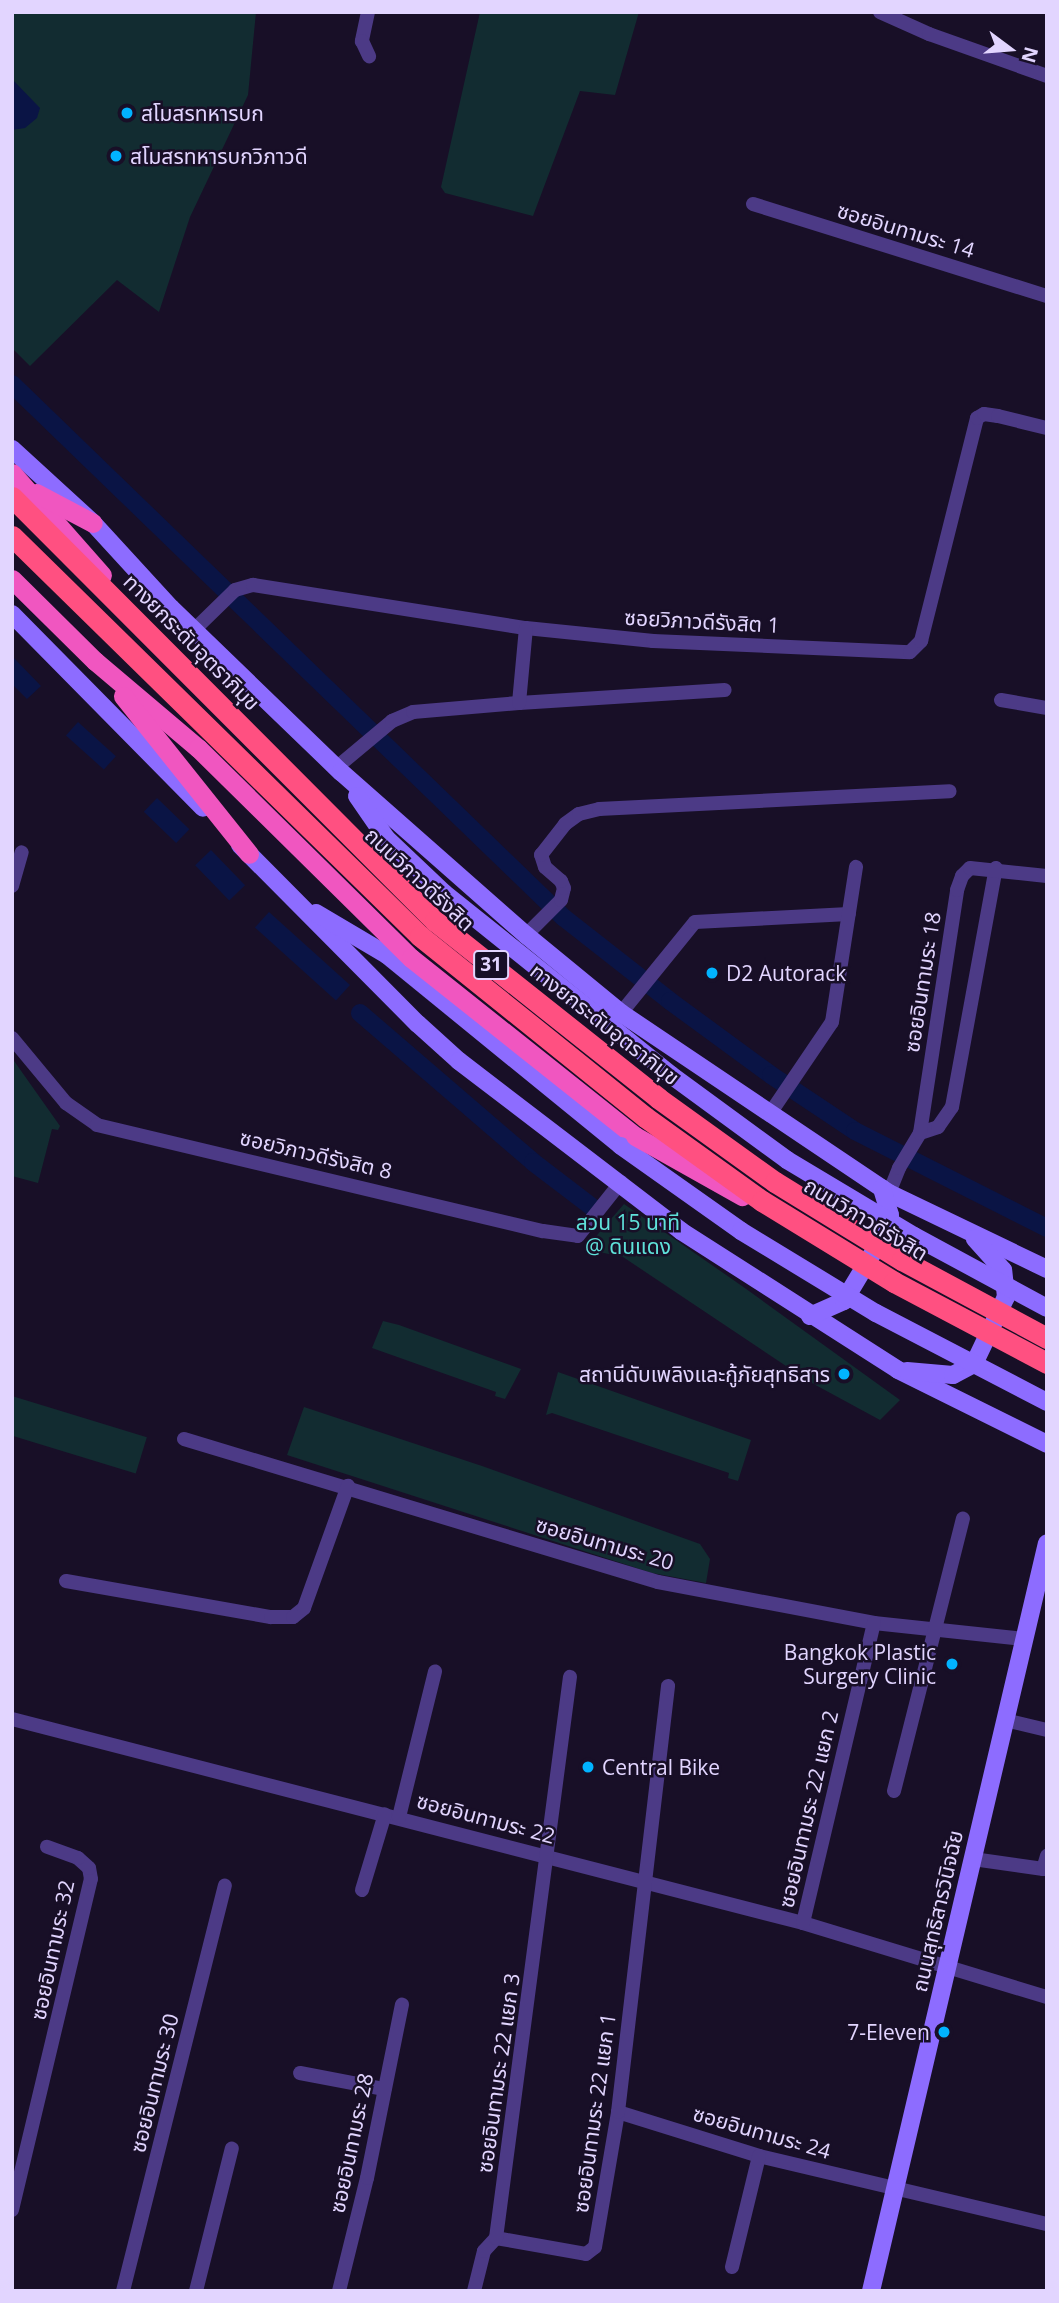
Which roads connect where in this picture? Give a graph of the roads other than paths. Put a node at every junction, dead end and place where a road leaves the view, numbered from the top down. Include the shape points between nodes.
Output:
1 (368, 12) edge
2 (880, 12) edge
3 (369, 55) dead end
4 (1047, 76) edge
5 (752, 204) dead end
6 (1047, 296) edge
7 (1047, 428) edge
8 (12, 449) edge
9 (17, 486) edge
10 (93, 523) junction
11 (12, 536) edge
12 (12, 579) edge
13 (12, 614) edge
14 (526, 628) junction
15 (194, 630) junction
16 (95, 661) junction
17 (725, 690) dead end
18 (1001, 700) dead end
19 (519, 703) junction
20 (1047, 708) edge
21 (339, 770) junction
22 (950, 791) dead end
23 (22, 852) dead end
24 (249, 854) junction
25 (856, 867) dead end
26 (996, 868) junction
27 (1047, 876) edge
28 (12, 886) edge
29 (294, 900) junction
30 (849, 914) junction
31 (526, 935) junction
32 (621, 1013) junction
33 (12, 1038) edge
34 (769, 1115) junction
35 (920, 1133) junction
36 (628, 1141) junction
37 (621, 1182) junction
38 (886, 1190) junction
39 (970, 1234) junction
40 (1047, 1269) edge
41 (1047, 1308) edge
42 (810, 1316) junction
43 (1047, 1338) edge
44 (1047, 1345) edge
45 (1047, 1363) edge
46 (898, 1370) junction
47 (1047, 1370) edge
48 (1047, 1402) edge
49 (184, 1439) dead end
50 (1047, 1444) edge
51 (348, 1486) junction
52 (963, 1519) dead end
53 (1047, 1543) edge
54 (66, 1581) dead end
55 (873, 1623) junction
56 (936, 1629) junction
57 (1024, 1639) junction
58 (435, 1671) dead end
59 (570, 1677) dead end
60 (667, 1686) dead end
61 (12, 1719) edge
62 (1005, 1720) junction
63 (1047, 1730) edge
64 (894, 1791) dead end
65 (392, 1815) junction
66 (47, 1847) dead end
67 (548, 1856) junction
68 (1047, 1856) edge
69 (973, 1859) junction
70 (646, 1882) junction
71 (225, 1886) dead end
72 (362, 1890) dead end
73 (803, 1923) junction
74 (947, 1967) junction
75 (1047, 1997) edge
76 (402, 2004) dead end
77 (300, 2073) dead end
78 (384, 2089) junction
79 (618, 2112) junction
80 (232, 2148) dead end
81 (760, 2156) junction
82 (895, 2190) junction
83 (12, 2210) edge
84 (1047, 2224) edge
85 (496, 2238) junction
86 (732, 2267) dead end
87 (123, 2291) edge
88 (196, 2291) edge
89 (339, 2291) edge
90 (474, 2291) edge
91 (871, 2291) edge

1 - 3 street via 362,41
2 - 4 street
5 - 6 street, ซอยอินทามระ 14
7 - 14 street, ซอยวิภาวดีรังสิต 1 via 984,414 976,418 921,640 910,652 653,641
8 - 10 main road, ถนนวิภาวดีรังสิต / 31
9 - 10 highway
9 - 43 highway, ทางยกระดับอุตราภิมุข / 31, bridge via 435,921 659,1098 775,1182 902,1260
9 - 44 highway, ถนนวิภาวดีรังสิต / 31 via 218,712 429,925 652,1101 769,1186 897,1266
10 - 15 main road, ถนนวิภาวดีรังสิต / 31
11 - 45 highway, 31, bridge via 420,936 624,1100 762,1201 894,1282
12 - 16 highway, 31
13 - 24 main road, 31
14 - 15 street, ซอยวิภาวดีรังสิต 1 via 253,585 235,590
14 - 19 street
15 - 21 main road, ถนนวิภาวดีรังสิต / 31
16 - 24 highway
16 - 36 highway, 31 via 198,748 411,958
17 - 19 street
18 - 20 street
19 - 21 street via 413,712 392,721
21 - 31 main road, ถนนวิภาวดีรังสิต / 31
21 - 41 main road, 31, bridge via 386,838 409,861 671,1075 787,1160
22 - 31 street via 599,808 579,814 541,855 545,867 564,888 561,900
23 - 28 street
24 - 29 main road, 31
25 - 30 street
26 - 27 street, ซอยอินทามระ 18
26 - 35 street, ซอยอินทามระ 18 via 952,1107 938,1127
26 - 35 street, ซอยอินทามระ 18 via 970,868 957,890
29 - 36 main road, 31 via 387,955
29 - 37 main road, 31 via 459,1061
30 - 32 street via 695,922
30 - 34 street via 832,1022
31 - 32 main road, ถนนวิภาวดีรังสิต / 31
32 - 34 main road, ถนนวิภาวดีรังสิต / 31
33 - 37 street, ซอยวิภาวดีรังสิต 8 via 66,1104 97,1125 578,1236
34 - 38 main road, ถนนวิภาวดีรังสิต / 31
35 - 38 street, ซอยอินทามระ 18
36 - 47 highway, 31, bridge via 757,1205 888,1287
36 - 48 main road, 31, bridge via 741,1231 876,1313
37 - 42 main road, 31 via 681,1231
38 - 39 main road, ถนนวิภาวดีรังสิต / 31
38 - 42 main road via 888,1226 844,1301
39 - 40 main road, ถนนวิภาวดีรังสิต / 31
39 - 46 main road via 1003,1270 1006,1297 974,1364 953,1375
42 - 46 main road, 31
46 - 50 main road, 31
49 - 51 street, ซอยอินทามระ 20
51 - 54 street via 304,1608 293,1617
51 - 55 street, ซอยอินทามระ 20 via 657,1582
52 - 56 street
53 - 57 main road, ถนนสุทธิสารวินิจฉัย
55 - 56 street, ซอยอินทามระ 20
55 - 73 street, ซอยอินทามระ 22 แยก 2
56 - 57 street, ซอยอินทามระ 20
56 - 64 street
57 - 62 main road, ถนนสุทธิสารวินิจฉัย
58 - 65 street
59 - 67 street, ซอยอินทามระ 22 แยก 3
60 - 70 street, ซอยอินทามระ 22 แยก 1
61 - 65 street, ซอยอินทามระ 22
62 - 63 street
62 - 69 main road, ถนนสุทธิสารวินิจฉัย
65 - 67 street, ซอยอินทามระ 22
65 - 72 street
66 - 83 street, ซอยอินทามระ 32 via 78,1858 89,1868 91,1880
67 - 70 street, ซอยอินทามระ 22
67 - 85 street, ซอยอินทามระ 22 แยก 3
68 - 69 street via 1043,1869
69 - 74 main road, ถนนสุทธิสารวินิจฉัย
70 - 73 street, ซอยอินทามระ 22
70 - 79 street, ซอยอินทามระ 22 แยก 1
71 - 87 street, ซอยอินทามระ 30
73 - 74 street, ซอยอินทามระ 22
74 - 75 street, ซอยอินทามระ 22
74 - 82 main road, ถนนสุทธิสารวินิจฉัย
76 - 78 street, ซอยอินทามระ 28
77 - 78 street
78 - 89 street, ซอยอินทามระ 28
79 - 81 street, ซอยอินทามระ 24
79 - 85 street, ซอยอินทามระ 22 แยก 1 via 593,2250 586,2254
80 - 88 street
81 - 82 street, ซอยอินทามระ 24
81 - 86 street
82 - 84 street, ซอยอินทามระ 24
82 - 91 main road, ถนนสุทธิสารวินิจฉัย
85 - 90 street, ซอยอินทามระ 22 แยก 3 via 485,2251

